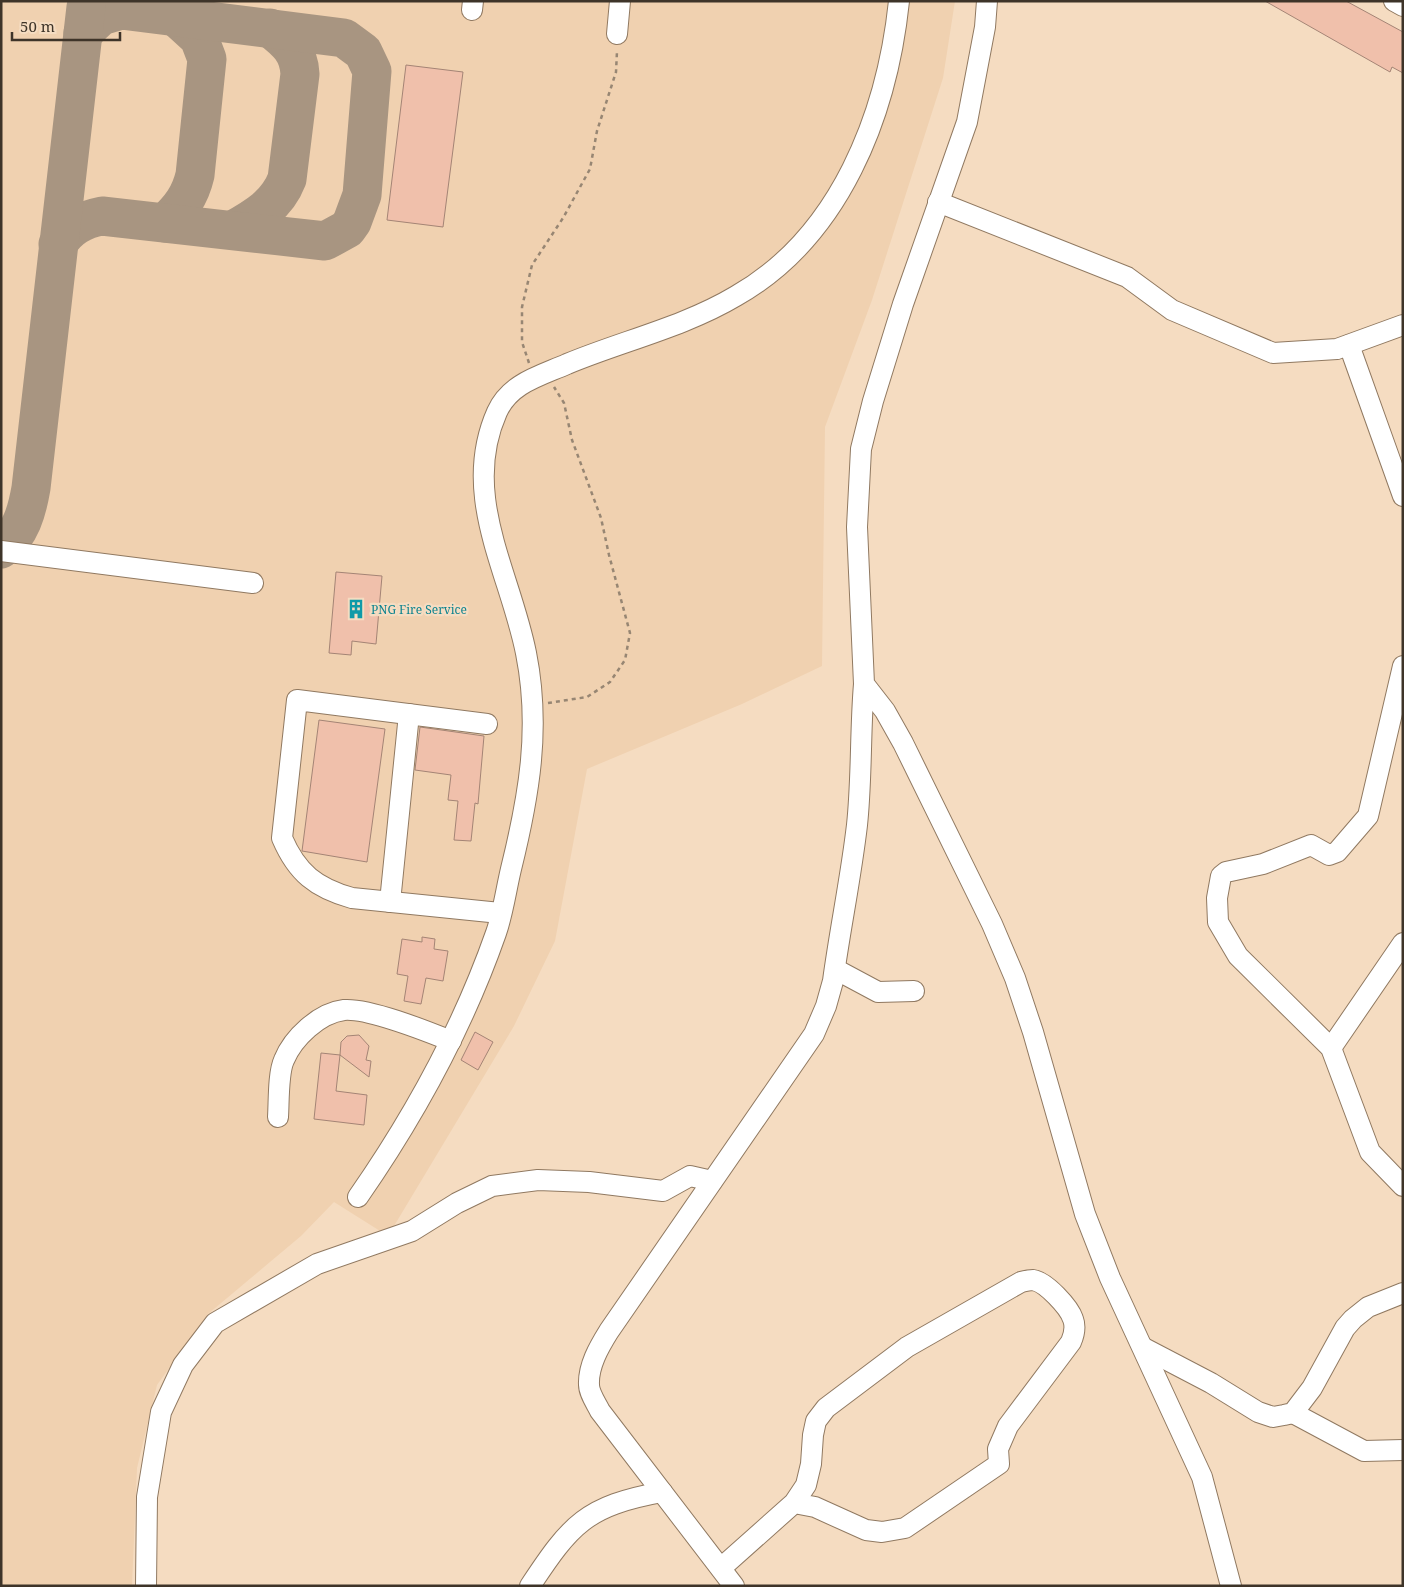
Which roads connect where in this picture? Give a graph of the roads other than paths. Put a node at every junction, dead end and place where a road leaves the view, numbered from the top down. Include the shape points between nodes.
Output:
1 (620, 1) edge
2 (899, 1) edge
3 (987, 1) edge
4 (1394, 1) edge
5 (1403, 6) edge
6 (617, 34) road end
7 (938, 202) junction
8 (1403, 326) edge
9 (1349, 345) junction
10 (1403, 496) edge
11 (1, 551) edge
12 (253, 583) dead end
13 (1403, 666) edge
14 (864, 684) junction
15 (409, 714) junction
16 (487, 724) dead end
17 (390, 902) junction
18 (500, 913) junction
19 (1403, 943) edge
20 (835, 969) junction
21 (914, 991) dead end
22 (450, 1041) junction
23 (1331, 1048) junction
24 (278, 1117) dead end
25 (712, 1181) junction
26 (1403, 1186) edge
27 (358, 1197) dead end
28 (1399, 1291) edge
29 (1144, 1348) junction
30 (1293, 1413) junction
31 (1403, 1450) edge
32 (662, 1492) junction
33 (794, 1503) junction
34 (721, 1568) junction
35 (146, 1586) edge
36 (530, 1586) edge
37 (734, 1586) edge
38 (1231, 1586) edge

1 - 6 street
2 - 18 street via 886,75 864,144 820,223 795,252 776,270 737,296 703,313 540,375 517,387 498,410 486,450 483,493 488,523 526,653 532,704 532,772
3 - 7 street via 971,108
4 - 5 street
7 - 9 street via 1127,277 1172,310 1273,353 1337,349
7 - 14 street via 884,365 861,449 857,527
8 - 9 street
9 - 10 street
11 - 12 street
13 - 23 street via 1368,816 1337,852 1329,855 1311,845 1221,876 1217,898 1218,922 1238,956
14 - 20 street via 857,826
14 - 29 street via 903,743 1011,969 1033,1032 1085,1214 1110,1278
15 - 16 street
15 - 17 street
15 - 17 street via 297,700 282,838 289,855 311,881 352,898
17 - 18 street
18 - 22 street via 498,927
19 - 23 street
20 - 21 street via 878,992
20 - 25 street via 826,1006 814,1034
22 - 24 street via 352,1010 333,1012 300,1035 283,1061
22 - 27 street via 394,1145
23 - 26 street via 1370,1152
25 - 32 street via 609,1331 598,1349 590,1375 589,1387 600,1411
25 - 35 street via 690,1176 663,1191 538,1180 492,1186 412,1231 317,1264 215,1323 183,1365 161,1412 147,1497
28 - 30 street via 1368,1307 1345,1328 1312,1388
29 - 30 street via 1258,1412 1273,1416
29 - 38 street via 1202,1477
30 - 31 street via 1364,1451
32 - 34 street
32 - 36 street via 611,1505 587,1517 558,1543
33 - 33 street via 806,1485 816,1421 844,1393 907,1347 1021,1282 1033,1280 1048,1287 1069,1312 1073,1319 1071,1342 1008,1426 998,1449 999,1464 919,1520 905,1528 882,1532 866,1530 815,1506
33 - 34 street
34 - 37 street

